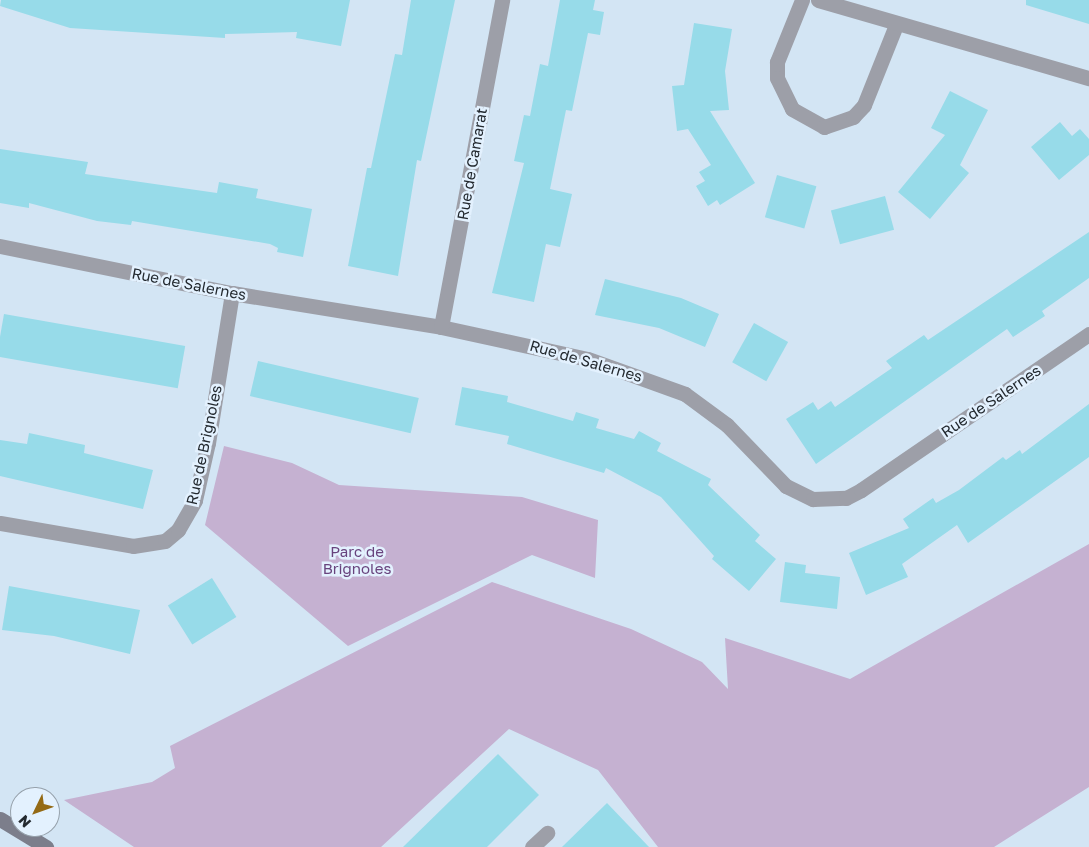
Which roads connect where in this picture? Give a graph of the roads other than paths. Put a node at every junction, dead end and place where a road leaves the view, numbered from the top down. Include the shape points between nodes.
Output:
1 (502, 0) edge
2 (802, 0) edge
3 (818, 0) edge
4 (896, 25) junction
5 (1089, 78) edge
6 (0, 246) edge
7 (232, 293) junction
8 (442, 327) junction
9 (1089, 334) edge
10 (0, 524) edge
11 (0, 819) edge
12 (547, 833) dead end
13 (46, 847) edge
14 (532, 847) edge

1 - 8 street, Rue de Camarat
2 - 4 street via 778,62 777,78 792,109 824,127 853,117 864,105
3 - 4 street
4 - 5 street via 1057,65
6 - 7 street, Rue de Salernes
7 - 8 street, Rue de Salernes
7 - 10 street, Rue de Brignoles via 208,443 195,500 178,530 165,541 133,546
8 - 9 street, Rue de Salernes via 570,354 663,384 727,425 786,486 813,499 830,500 861,490
11 - 13 street
12 - 14 street

